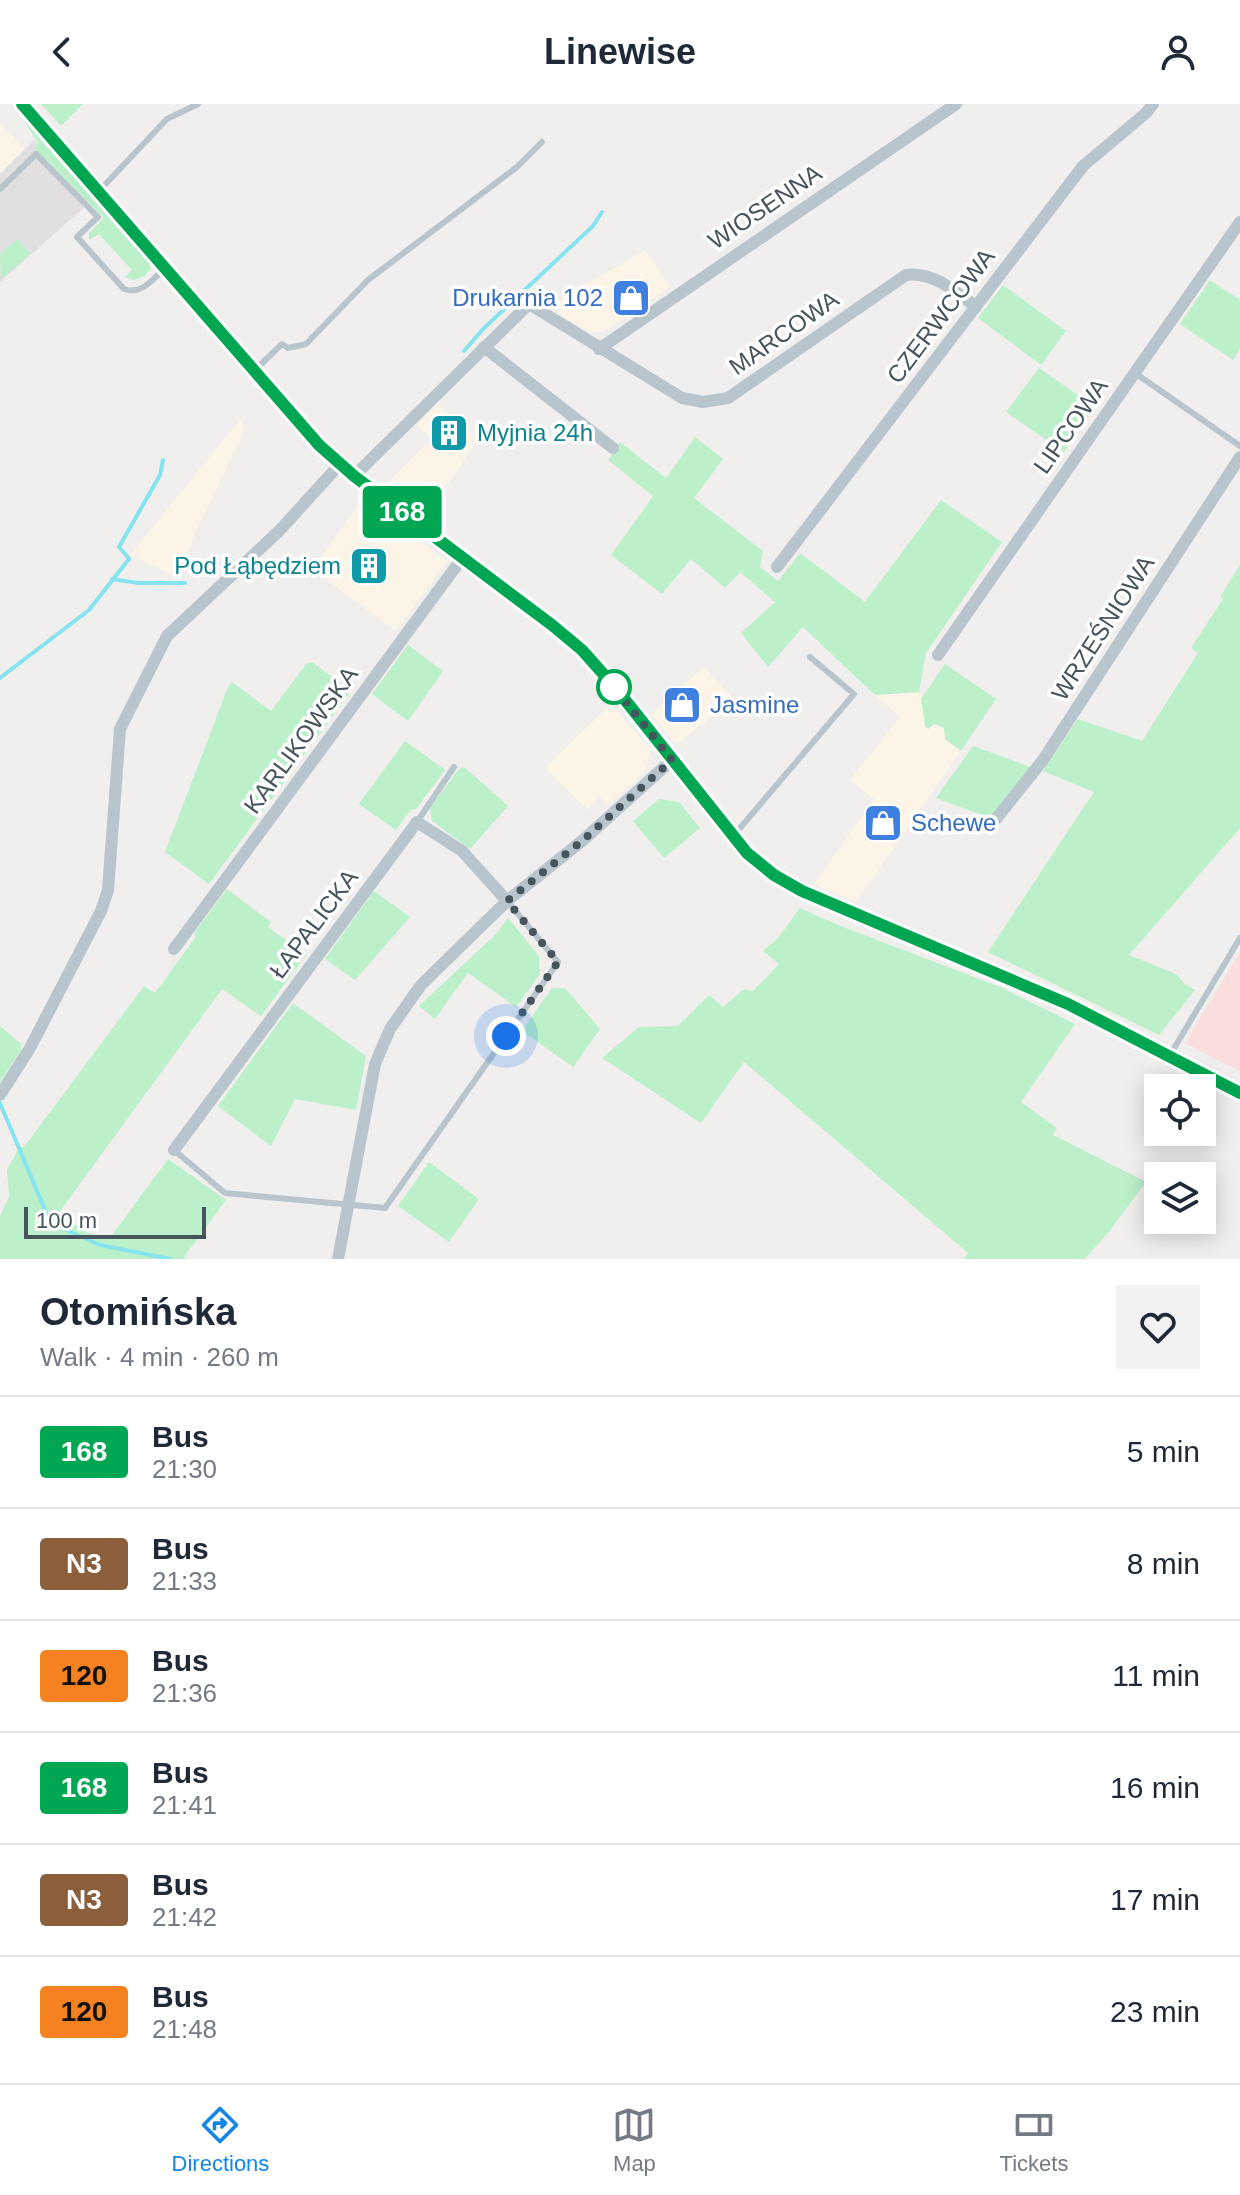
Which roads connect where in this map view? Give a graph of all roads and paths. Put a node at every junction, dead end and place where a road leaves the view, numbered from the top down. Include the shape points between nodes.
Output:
1 (22, 104) edge
2 (198, 104) edge
3 (956, 104) edge
4 (1153, 104) edge
5 (542, 142) dead end
6 (0, 189) edge
7 (99, 191) junction
8 (1240, 222) edge
9 (166, 268) junction
10 (976, 307) junction
11 (484, 347) junction
12 (599, 349) junction
13 (254, 371) junction
14 (1135, 373) junction
15 (1240, 446) edge
16 (613, 448) dead end
17 (1240, 457) edge
18 (340, 464) junction
19 (354, 476) junction
20 (463, 557) junction
21 (777, 567) dead end
22 (938, 655) dead end
23 (810, 657) dead end
24 (672, 760) junction
25 (454, 767) dead end
26 (996, 819) dead end
27 (417, 822) junction
28 (733, 836) junction
29 (507, 901) junction
30 (1240, 938) edge
31 (174, 949) dead end
32 (1170, 1055) junction
33 (1240, 1093) edge
34 (0, 1095) edge
35 (174, 1150) joint
36 (350, 1206) junction
37 (338, 1259) edge

1 - 7 street
2 - 7 lane via 167,119
3 - 12 street, WIOSENNA
4 - 10 street, CZERWCOWA via 1083,166
5 - 13 lane via 517,167 368,280 306,344 282,344
6 - 9 lane via 36,154 98,217 77,237 124,289 140,290
7 - 9 street
8 - 14 street, LIPCOWA
9 - 13 street
10 - 12 street, MARCOWA via 944,284 918,273 906,275 728,398 703,402 682,398
10 - 21 street, CZERWCOWA
11 - 12 street, MARCOWA via 529,304
11 - 16 street
11 - 19 street
13 - 18 street
14 - 15 lane
14 - 22 street, LIPCOWA
17 - 26 street, WRZEŚNIOWA via 1043,760
18 - 19 street
18 - 34 street via 280,530 167,636 120,729 108,890 101,911
19 - 20 street
20 - 24 street via 582,650
20 - 31 street, KARLIKOWSKA
23 - 28 lane via 854,694
24 - 28 street
24 - 29 street
25 - 27 lane
27 - 29 street via 462,851
27 - 35 street, ŁAPALICKA
28 - 32 street via 774,875 802,891 1068,1004
29 - 36 street via 421,985 390,1029 375,1064
29 - 36 lane via 558,962 385,1208
30 - 32 lane
32 - 33 street
35 - 36 lane via 225,1193
36 - 37 street

